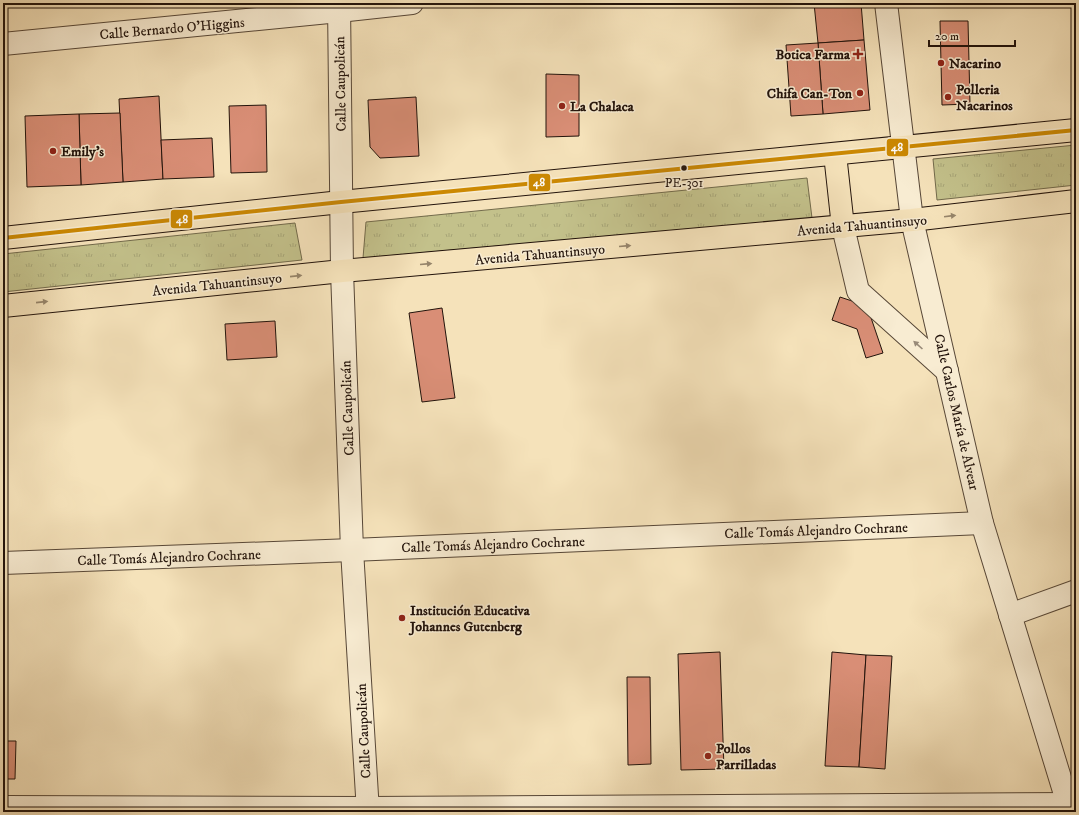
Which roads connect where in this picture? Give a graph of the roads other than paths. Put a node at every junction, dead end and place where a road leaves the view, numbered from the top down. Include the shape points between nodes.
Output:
1 (412, 3) edge
2 (886, 3) edge
3 (339, 7) edge
4 (3, 44) edge
5 (1076, 130) edge
6 (903, 147) junction
7 (835, 154) junction
8 (1076, 201) edge
9 (341, 202) junction
10 (912, 220) junction
11 (843, 227) junction
12 (3, 238) edge
13 (342, 271) junction
14 (3, 306) edge
15 (947, 371) junction
16 (982, 523) junction
17 (352, 550) junction
18 (3, 563) edge
19 (1076, 591) edge
20 (1010, 615) junction
21 (3, 807) edge
22 (1072, 807) edge
23 (367, 810) edge

1 - 3 street, Calle Bernardo O'Higgins
2 - 6 street, Calle Carlos María de Alvear
3 - 4 street, Calle Bernardo O'Higgins
3 - 9 street, Calle Caupolicán
5 - 6 main road
6 - 7 main road
6 - 10 street, Calle Carlos María de Alvear
7 - 9 main road
7 - 11 main road
10 -> 8 main road, Avenida Tahuantinsuyo
9 - 12 main road
9 - 13 street, Calle Caupolicán
10 - 11 main road, Avenida Tahuantinsuyo
10 - 15 street, Calle Carlos María de Alvear
13 -> 11 main road, Avenida Tahuantinsuyo
15 -> 11 street via 858,292
14 -> 13 main road, Avenida Tahuantinsuyo
13 - 17 street, Calle Caupolicán
15 - 16 street, Calle Carlos María de Alvear
16 - 17 street, Calle Tomás Alejandro Cochrane
16 - 20 street, Calle Carlos María de Alvear
17 - 18 street, Calle Tomás Alejandro Cochrane
17 - 23 street, Calle Caupolicán
19 - 20 street
20 - 22 street, Calle Carlos María de Alvear
21 - 23 street
22 - 23 street

